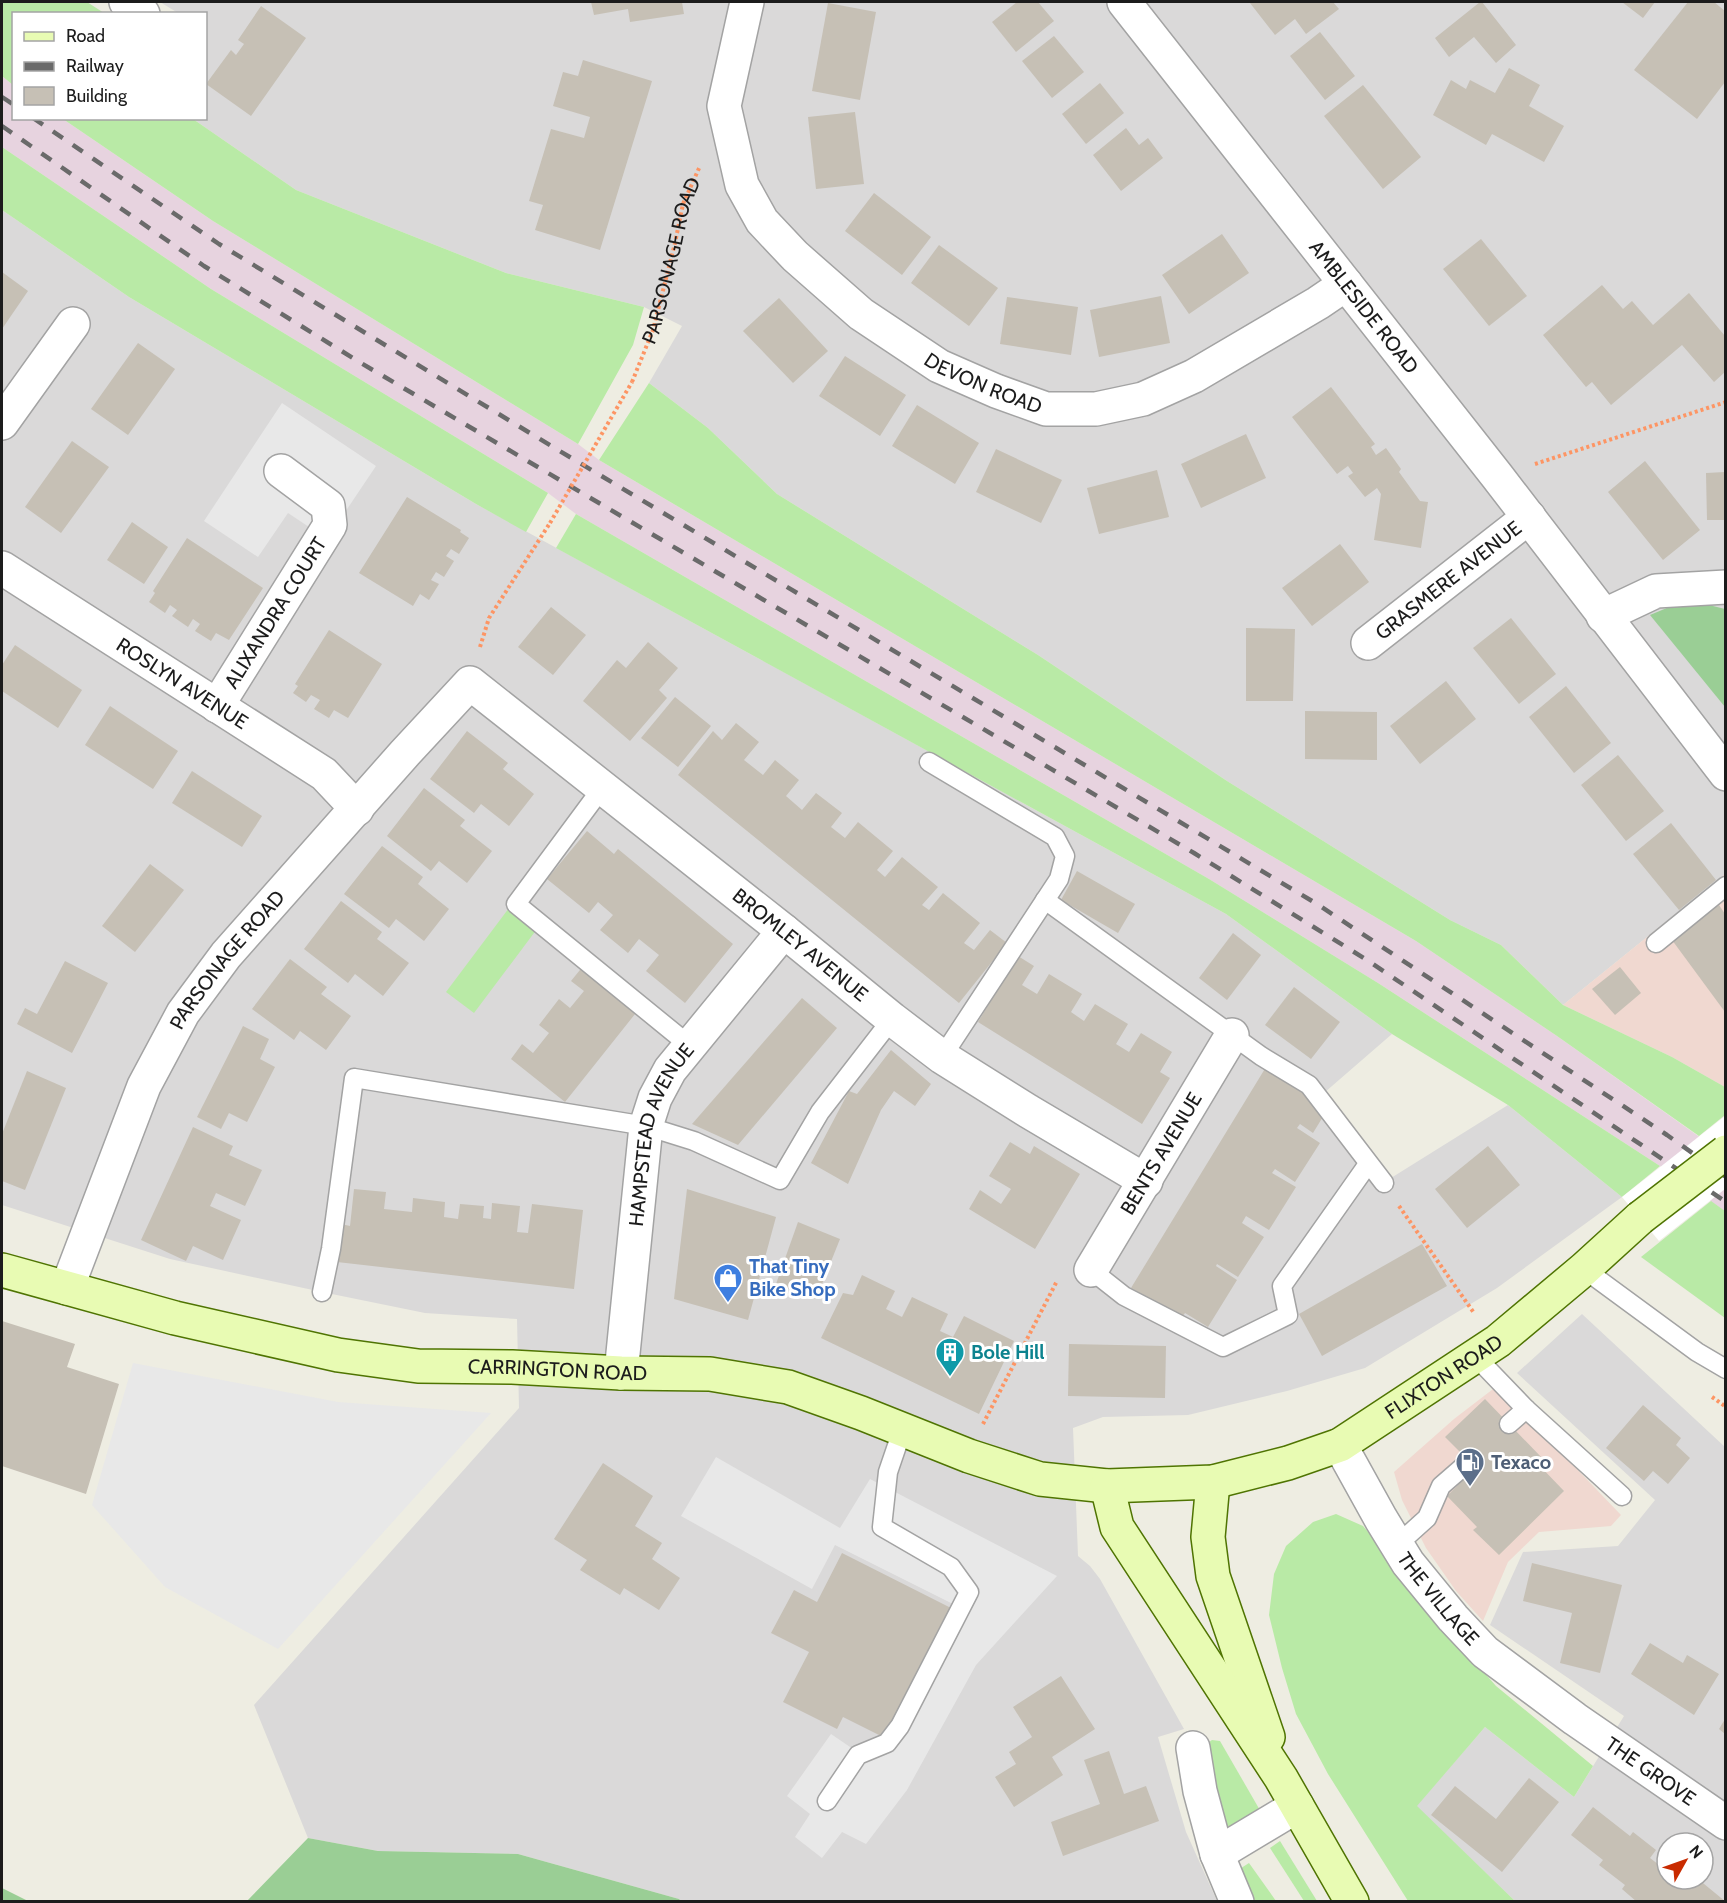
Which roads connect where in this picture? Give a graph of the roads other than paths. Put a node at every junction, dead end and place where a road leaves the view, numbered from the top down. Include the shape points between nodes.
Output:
1 (126, 2) edge
2 (747, 2) edge
3 (1124, 2) edge
4 (141, 12) edge
5 (1346, 284) junction
6 (73, 324) dead end
7 (2, 423) edge
8 (281, 471) dead end
9 (1529, 517) junction
10 (2, 568) edge
11 (1725, 588) edge
12 (1603, 616) junction
13 (1368, 643) dead end
14 (470, 683) joint
15 (217, 706) junction
16 (929, 762) dead end
17 (1723, 764) edge
18 (602, 788) junction
19 (357, 809) junction
20 (1725, 886) edge
21 (1045, 900) junction
22 (784, 931) junction
23 (1656, 943) dead end
24 (892, 1019) junction
25 (1232, 1035) junction
26 (689, 1045) junction
27 (942, 1057) junction
28 (646, 1126) junction
29 (1725, 1152) edge
30 (1368, 1164) junction
31 (1146, 1181) junction
32 (1384, 1183) road end
33 (1584, 1269) junction
34 (2, 1270) edge
35 (1091, 1270) joint
36 (67, 1288) junction
37 (322, 1292) dead end
38 (1486, 1349) junction
39 (1725, 1369) edge
40 (621, 1372) junction
41 (1526, 1409) junction
42 (1509, 1424) dead end
43 (902, 1431) junction
44 (1340, 1445) junction
45 (1464, 1466) dead end
46 (1213, 1482) junction
47 (1107, 1486) junction
48 (1622, 1496) dead end
49 (1397, 1545) junction
50 (1575, 1719) joint
51 (1192, 1748) dead end
52 (1289, 1792) junction
53 (827, 1801) dead end
54 (1725, 1823) edge
55 (1217, 1854) junction
56 (1237, 1902) edge
57 (1352, 1902) edge

1 - 4 street
2 - 5 street, DEVON ROAD via 724,106 742,185 762,221 795,256 861,314 939,366 1046,409 1096,409 1143,399 1194,376
3 - 5 street, AMBLESIDE ROAD
5 - 9 street, AMBLESIDE ROAD
6 - 7 street
8 - 15 street, ALIXANDRA COURT via 328,506 330,525
9 - 12 street, AMBLESIDE ROAD
9 - 13 street, GRASMERE AVENUE
10 - 15 street, ROSLYN AVENUE
11 - 12 street via 1656,591
12 - 17 street, AMBLESIDE ROAD
14 - 18 street, BROMLEY AVENUE
14 - 19 street, PARSONAGE ROAD
15 - 19 street, ROSLYN AVENUE via 324,774
16 - 21 lane via 1055,837 1065,856 1059,879
18 - 22 street, BROMLEY AVENUE
18 - 26 lane via 516,904
19 - 36 street, PARSONAGE ROAD via 226,955 183,1013 144,1086
20 - 23 lane
21 - 25 lane
21 - 27 lane
22 - 24 street, BROMLEY AVENUE
22 - 26 street, HAMPSTEAD AVENUE
24 - 27 street, BROMLEY AVENUE
24 - 28 lane via 820,1112 780,1180 694,1141
25 - 30 lane via 1309,1085
25 - 31 street, BENTS AVENUE
26 - 28 street, HAMPSTEAD AVENUE via 670,1070
27 - 31 street, BROMLEY AVENUE
28 - 37 lane via 354,1077
28 - 40 street, HAMPSTEAD AVENUE
29 - 33 main road, FLIXTON ROAD, bridge via 1640,1218
30 - 32 lane
30 - 35 lane via 1282,1286 1287,1315 1223,1347 1124,1296
31 - 35 street, BENTS AVENUE
33 - 38 main road, FLIXTON ROAD
33 - 39 lane
34 - 36 main road, CARRINGTON ROAD
36 - 40 main road, CARRINGTON ROAD via 175,1318 338,1355 418,1366
38 - 41 lane
38 - 44 main road, FLIXTON ROAD
40 - 43 main road, CARRINGTON ROAD via 710,1374 788,1387
41 - 42 lane
41 - 48 lane
43 - 47 main road, CARRINGTON ROAD via 1040,1479
43 - 53 lane via 888,1472 882,1527 951,1567 969,1592 900,1726 887,1743 858,1755
44 - 46 main road, FLIXTON ROAD
44 - 49 street, THE VILLAGE
45 - 49 lane via 1441,1486 1427,1518
46 - 47 main road, FLIXTON ROAD
46 - 52 main road via 1208,1537 1213,1576
47 - 52 main road via 1117,1527
49 - 50 street, THE VILLAGE via 1453,1618 1485,1652
50 - 54 street, THE GROVE
51 - 55 street
52 - 55 street
52 - 57 main road
55 - 56 street

